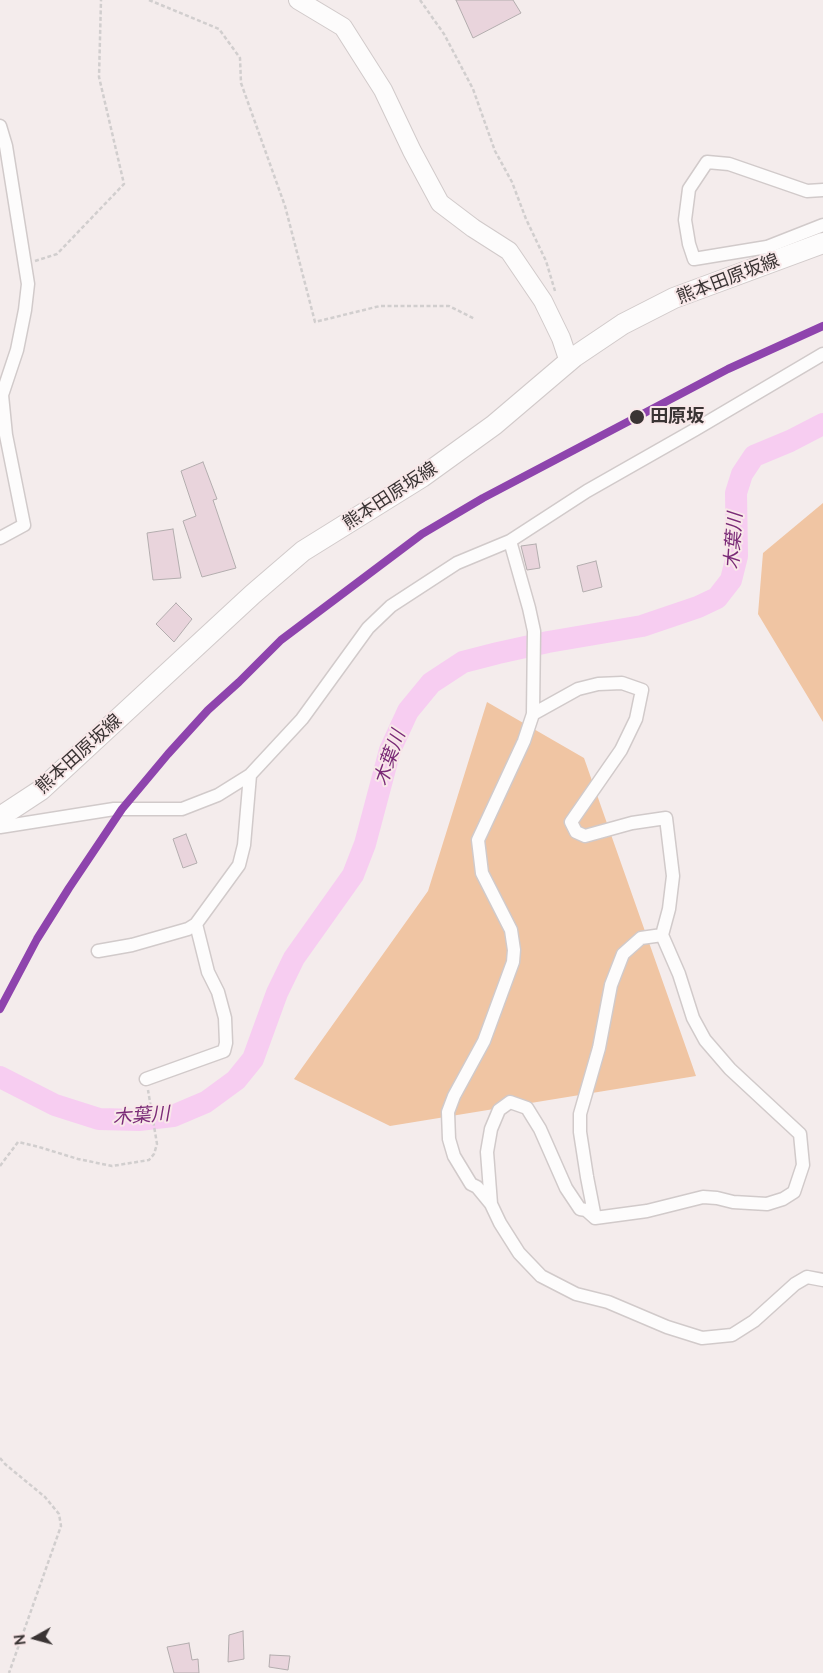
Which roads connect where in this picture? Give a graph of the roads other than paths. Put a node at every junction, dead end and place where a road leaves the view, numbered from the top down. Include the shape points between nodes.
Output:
1 (298, 0) edge
2 (0, 126) edge
3 (823, 190) edge
4 (823, 225) edge
5 (823, 243) edge
6 (823, 354) edge
7 (569, 362) junction
8 (0, 538) edge
9 (510, 541) junction
10 (533, 714) junction
11 (250, 775) junction
12 (0, 817) edge
13 (0, 827) edge
14 (196, 924) junction
15 (662, 935) junction
16 (98, 951) dead end
17 (146, 1079) road end
18 (491, 1204) junction
19 (595, 1218) junction
20 (823, 1280) edge

1 - 7 street via 343,27 383,90 440,203 509,251 543,301
2 - 8 street via 28,284 17,350 2,395 6,435 24,525
3 - 4 street via 807,190 729,164 708,162 689,189 685,220 694,259 767,247
5 - 7 main road, 熊本田原坂線 via 674,298 623,324
6 - 9 street via 587,491
7 - 12 main road, 熊本田原坂線 via 494,426 422,477 303,551 41,790
9 - 10 street via 534,631
9 - 11 street via 457,562 392,606 368,628 302,718
10 - 15 street via 578,689 598,684 622,683 642,690 636,719 622,750 572,822 576,832 585,836 666,818 673,876
10 - 18 street via 524,741 478,840 482,873 511,930 513,962 484,1041 448,1112 449,1139 454,1156 471,1184
11 - 13 street via 218,795 182,809 114,808
11 - 14 street via 244,845 239,865
14 - 16 street via 132,945
14 - 17 street via 224,1018 224,1051
15 - 19 street via 641,938 623,954 611,985 600,1048 580,1114 580,1132
15 - 19 street via 693,1018 705,1040 730,1069 800,1134 803,1165 794,1192 767,1204 703,1197 647,1211
18 - 19 street via 486,1152 499,1110 510,1102 527,1108 566,1188 580,1209
18 - 20 street via 519,1253 541,1276 576,1294 608,1302 702,1338 732,1335 754,1321 807,1276

